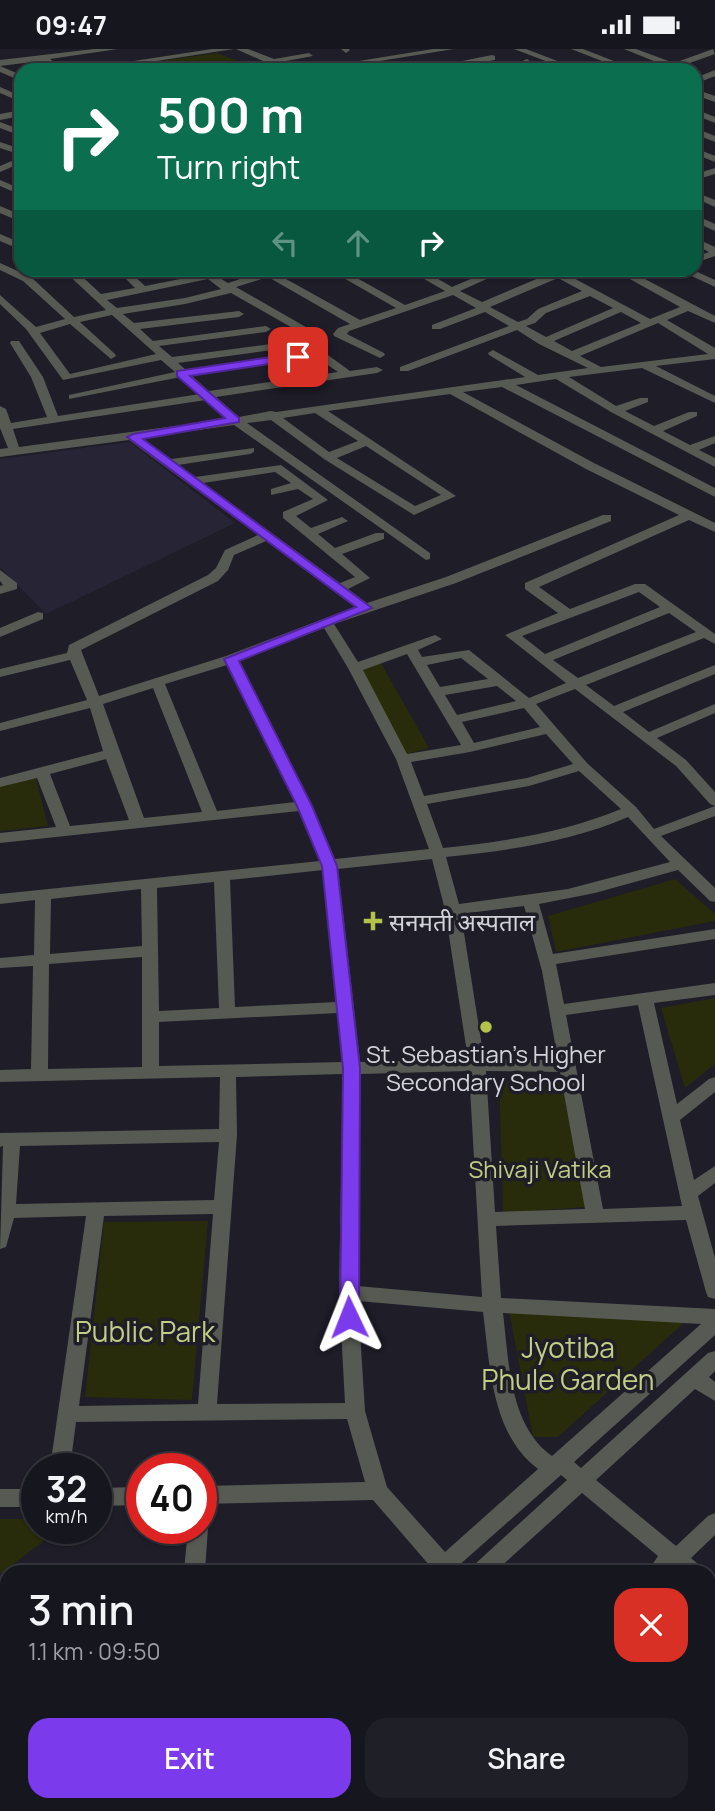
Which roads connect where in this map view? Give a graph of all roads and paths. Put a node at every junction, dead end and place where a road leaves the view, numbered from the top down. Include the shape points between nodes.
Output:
1 (59, 49) edge
2 (114, 49) edge
3 (230, 49) edge
4 (240, 49) edge
5 (291, 49) edge
6 (450, 49) edge
7 (518, 49) edge
8 (552, 49) edge
9 (575, 49) edge
10 (628, 49) edge
11 (434, 50) edge
12 (715, 51) edge
13 (403, 52) edge
14 (16, 53) dead end
15 (606, 53) dead end
16 (74, 54) junction
17 (535, 55) junction
18 (309, 56) junction
19 (594, 56) junction
20 (42, 58) junction
21 (492, 58) dead end
22 (32, 59) junction
23 (145, 61) junction
24 (373, 61) joint
25 (274, 62) junction
26 (0, 63) edge
27 (50, 63) edge
28 (99, 63) edge
29 (125, 63) edge
30 (149, 63) edge
31 (268, 63) edge
32 (328, 63) edge
33 (358, 63) edge
34 (460, 63) edge
35 (557, 63) edge
36 (614, 63) edge
37 (666, 63) edge
38 (682, 63) edge
39 (715, 275) edge
40 (23, 277) edge
41 (76, 277) edge
42 (129, 277) edge
43 (178, 277) edge
44 (192, 277) edge
45 (210, 277) edge
46 (260, 277) edge
47 (273, 277) edge
48 (347, 277) edge
49 (426, 277) edge
50 (486, 277) edge
51 (552, 277) edge
52 (570, 277) edge
53 (632, 277) edge
54 (699, 277) edge
55 (703, 279) junction
56 (184, 282) junction
57 (715, 285) edge
58 (142, 289) junction
59 (228, 289) junction
60 (452, 292) junction
61 (590, 292) junction
62 (0, 298) edge
63 (99, 298) junction
64 (688, 307) junction
65 (482, 308) junction
66 (621, 308) junction
67 (405, 309) junction
68 (114, 311) junction
69 (239, 314) dead end
70 (652, 320) junction
71 (715, 320) edge
72 (74, 321) junction
73 (358, 324) junction
74 (131, 327) junction
75 (436, 327) dead end
76 (516, 327) junction
77 (266, 329) dead end
78 (34, 331) junction
79 (314, 336) dead end
80 (543, 342) junction
81 (15, 343) dead end
82 (152, 344) junction
83 (493, 353) dead end
84 (380, 355) dead end
85 (715, 355) edge
86 (111, 356) dead end
87 (570, 356) junction
88 (298, 357) dead end
89 (165, 358) junction
90 (642, 365) junction
91 (377, 369) dead end
92 (404, 369) dead end
93 (598, 370) junction
94 (346, 373) junction
95 (181, 374) junction
96 (559, 376) junction
97 (537, 379) junction
98 (504, 383) junction
99 (451, 390) junction
100 (205, 396) junction
101 (73, 397) dead end
102 (643, 400) dead end
103 (715, 400) edge
104 (315, 408) junction
105 (0, 409) edge
106 (615, 410) junction
107 (271, 414) junction
108 (693, 414) dead end
109 (235, 420) junction
110 (54, 421) junction
111 (5, 427) junction
112 (654, 430) junction
113 (133, 437) junction
114 (715, 439) edge
115 (366, 442) junction
116 (690, 449) junction
117 (250, 450) dead end
118 (15, 451) junction
119 (0, 453) edge
120 (328, 457) junction
121 (168, 463) junction
122 (715, 463) edge
123 (194, 481) junction
124 (298, 485) junction
125 (275, 492) dead end
126 (715, 493) edge
127 (689, 515) junction
128 (607, 518) dead end
129 (342, 521) dead end
130 (715, 528) edge
131 (309, 533) junction
132 (268, 535) junction
133 (380, 536) dead end
134 (332, 552) junction
135 (426, 557) dead end
136 (0, 574) edge
137 (339, 588) junction
138 (0, 590) edge
139 (365, 608) junction
140 (670, 608) junction
141 (568, 614) junction
142 (38, 616) dead end
143 (327, 623) junction
144 (0, 633) edge
145 (710, 637) edge
146 (435, 639) dead end
147 (410, 648) junction
148 (74, 655) junction
149 (231, 659) junction
150 (544, 659) junction
151 (419, 662) junction
152 (355, 668) junction
153 (715, 669) edge
154 (0, 673) edge
155 (499, 681) junction
156 (576, 682) junction
157 (157, 683) junction
158 (437, 692) junction
159 (95, 702) junction
160 (527, 703) junction
161 (715, 708) edge
162 (614, 711) junction
163 (453, 720) junction
164 (0, 727) edge
165 (549, 729) junction
166 (648, 737) junction
167 (470, 748) junction
168 (111, 753) junction
169 (403, 759) junction
170 (582, 766) junction
171 (42, 772) junction
172 (0, 783) edge
173 (421, 801) junction
174 (715, 801) edge
175 (304, 806) junction
176 (631, 810) junction
177 (715, 811) edge
178 (211, 815) junction
179 (138, 823) junction
180 (65, 832) junction
181 (651, 835) junction
182 (0, 838) edge
183 (438, 854) junction
184 (680, 864) junction
185 (330, 866) junction
186 (222, 877) junction
187 (149, 884) junction
188 (43, 894) junction
189 (715, 897) edge
190 (0, 899) edge
191 (531, 902) junction
192 (453, 910) junction
193 (715, 934) edge
194 (150, 951) junction
195 (44, 960) junction
196 (547, 960) junction
197 (0, 963) edge
198 (715, 989) edge
199 (645, 1000) junction
200 (345, 1007) junction
201 (556, 1010) junction
202 (227, 1014) junction
203 (152, 1017) junction
204 (477, 1065) junction
205 (566, 1066) junction
206 (352, 1068) junction
207 (228, 1070) junction
208 (151, 1072) junction
209 (40, 1074) junction
210 (0, 1076) edge
211 (715, 1083) edge
212 (671, 1118) junction
213 (228, 1135) junction
214 (6, 1140) edge
215 (715, 1173) edge
216 (688, 1194) junction
217 (222, 1207) junction
218 (96, 1210) junction
219 (6, 1211) junction
220 (695, 1213) junction
221 (595, 1215) junction
222 (487, 1219) junction
223 (0, 1242) edge
224 (715, 1292) edge
225 (348, 1293) junction
226 (492, 1305) junction
227 (715, 1317) edge
228 (715, 1323) edge
229 (715, 1359) edge
230 (696, 1378) junction
231 (715, 1393) edge
232 (355, 1411) junction
233 (207, 1412) junction
234 (66, 1414) junction
235 (62, 1453) edge
236 (558, 1466) junction
237 (582, 1481) junction
238 (378, 1491) junction
239 (217, 1495) edge
240 (0, 1498) edge
241 (21, 1498) edge
242 (715, 1522) edge
243 (197, 1544) edge
244 (195, 1565) edge
245 (439, 1565) edge
246 (449, 1565) edge
247 (489, 1565) edge
248 (674, 1565) edge

1 - 16 street
2 - 16 street
3 - 23 street
4 - 25 street
5 - 18 street
6 - 11 street
7 - 17 street
8 - 17 street
9 - 19 street
10 - 37 street
11 - 13 street
12 - 38 street
13 - 24 street
14 - 22 street
15 - 19 street
16 - 20 street
16 - 28 street
17 - 35 street
18 - 25 street
18 - 32 street
19 - 36 street
20 - 22 street
20 - 27 street
21 - 34 street
22 - 26 street
23 - 29 street
23 - 30 street
24 - 33 street
25 - 31 street
39 - 55 street
40 - 72 street
41 - 63 street
42 - 58 street
43 - 56 street
44 - 56 street
45 - 59 street
46 - 59 street
47 - 73 street
48 - 67 street
49 - 60 street
50 - 60 street
51 - 65 street
52 - 61 street
53 - 64 street
54 - 55 street
55 - 57 street
56 - 58 street
58 - 63 street
59 - 68 street via 185,301
59 - 79 street
60 - 65 street
60 - 67 street
61 - 66 street
61 - 76 street
62 - 78 street
63 - 68 street
64 - 70 street
64 - 71 street
65 - 75 street
65 - 76 street
66 - 70 street
66 - 80 street
67 - 73 street
68 - 72 street
68 - 74 street
69 - 74 street
70 - 85 street
70 - 87 street
72 - 78 street
72 - 86 street
73 - 84 street via 338,334
74 - 82 street
76 - 80 street
76 - 92 street
77 - 82 street
78 - 89 street via 67,377
80 - 87 street
81 - 110 street via 37,377
82 - 89 street
83 - 97 street
85 - 90 street
87 - 93 street
88 - 95 street
89 - 94 street via 300,343
89 - 95 street
90 - 93 street
90 - 103 street
91 - 94 street
93 - 96 street
94 - 100 street
95 - 100 street
95 - 101 street
96 - 97 street
96 - 106 street
97 - 98 street
98 - 99 street
98 - 126 street
99 - 104 street
99 - 127 street
100 - 109 street
100 - 110 street
102 - 106 street
104 - 107 street
104 - 115 street
105 - 111 street
106 - 112 street
107 - 109 street
107 - 120 street
108 - 112 street
109 - 113 street
109 - 135 street
110 - 111 street
111 - 118 street
112 - 116 street
113 - 118 street
113 - 121 street
114 - 116 street
115 - 120 street
115 - 120 street via 450,496 414,511
116 - 122 street
117 - 121 street
118 - 119 street
121 - 123 street
123 - 124 street via 277,468
123 - 132 street
124 - 125 street
124 - 131 street via 322,500 287,515
127 - 130 street
127 - 141 street via 530,586
128 - 139 street via 451,580
129 - 131 street
131 - 134 street
132 - 137 street
132 - 148 street via 229,554 213,578 78,645
133 - 134 street
134 - 137 street via 364,578
136 - 138 street via 12,586
137 - 139 street
139 - 143 street
140 - 141 street via 640,587
140 - 145 street
140 - 150 street
141 - 150 street via 512,635
142 - 144 street
143 - 149 street
143 - 152 street
145 - 156 street
146 - 147 street
147 - 151 street
147 - 152 street
148 - 154 street
148 - 159 street
149 - 157 street
149 - 175 street
150 - 156 street
151 - 155 street via 464,653
151 - 158 street
152 - 169 street
153 - 162 street
155 - 158 street
155 - 160 street
156 - 160 street
156 - 162 street
157 - 159 street
157 - 178 street
158 - 163 street
159 - 164 street
159 - 168 street
160 - 163 street
160 - 165 street
161 - 166 street
162 - 166 street
163 - 167 street
165 - 167 street
165 - 170 street
166 - 174 street
167 - 169 street
168 - 171 street
168 - 179 street
169 - 173 street
170 - 173 street via 529,782
170 - 176 street
171 - 172 street
171 - 180 street
173 - 183 street
175 - 178 street
175 - 185 street
176 - 181 street
176 - 183 street via 594,826 543,838
177 - 181 street
178 - 179 street
179 - 180 street
180 - 182 street
181 - 184 street
183 - 185 street
183 - 192 street
184 - 189 street
184 - 191 street via 603,888
185 - 186 street
185 - 200 street
186 - 187 street
186 - 202 street
187 - 188 street
187 - 194 street
188 - 190 street
188 - 195 street
191 - 192 street
191 - 196 street
192 - 204 street
193 - 196 street
194 - 195 street
194 - 203 street
195 - 197 street
195 - 209 street
196 - 201 street
198 - 199 street
199 - 201 street
199 - 212 street
200 - 202 street
200 - 206 street
201 - 205 street
202 - 203 street
203 - 208 street
204 - 205 street
204 - 206 street
204 - 222 street
205 - 221 street
206 - 207 street
206 - 225 street
207 - 208 street
207 - 213 street
208 - 209 street
209 - 210 street
211 - 212 street
212 - 216 street
213 - 214 street
213 - 217 street
214 - 219 street
215 - 216 street
216 - 220 street
217 - 218 street
217 - 233 street
218 - 219 street
218 - 234 street
219 - 223 street
220 - 221 street
220 - 224 street
221 - 222 street
222 - 226 street
225 - 226 street
225 - 232 street
226 - 227 street
226 - 236 street via 512,1421 532,1453
228 - 236 street
229 - 230 street
230 - 231 street
230 - 237 street
232 - 233 street
232 - 238 street
233 - 234 street
234 - 235 street
236 - 237 street
236 - 246 street
237 - 247 street
237 - 248 street
238 - 239 street
238 - 245 street
240 - 241 street
242 - 248 street
243 - 244 street

